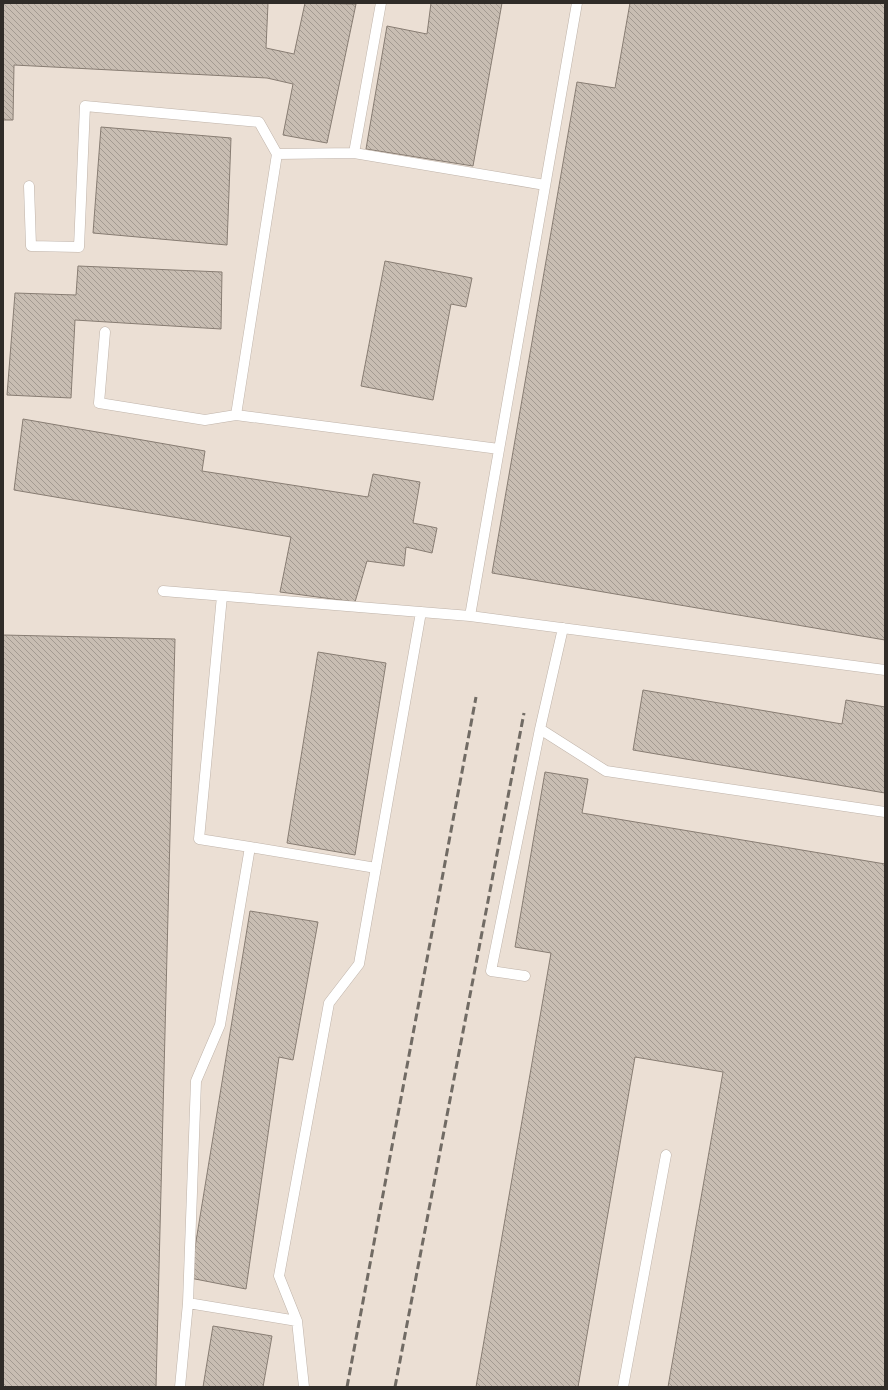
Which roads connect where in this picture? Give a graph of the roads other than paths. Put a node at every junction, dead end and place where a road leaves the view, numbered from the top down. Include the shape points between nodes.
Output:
1 (381, 3) edge
2 (577, 3) edge
3 (354, 153) junction
4 (277, 154) junction
5 (545, 185) junction
6 (29, 186) dead end
7 (105, 332) dead end
8 (236, 414) junction
9 (499, 449) junction
10 (163, 591) dead end
11 (222, 596) junction
12 (421, 612) junction
13 (470, 616) junction
14 (562, 628) junction
15 (885, 670) edge
16 (540, 729) junction
17 (885, 812) edge
18 (250, 847) junction
19 (376, 868) junction
20 (525, 976) dead end
21 (666, 1154) dead end
22 (188, 1303) junction
23 (297, 1322) junction
24 (180, 1387) edge
25 (304, 1387) edge
26 (623, 1387) edge

1 - 3 lane
2 - 5 lane
3 - 4 lane
3 - 5 lane
4 - 6 lane via 259,122 85,106 79,247 31,246
4 - 8 lane
5 - 9 lane
7 - 8 lane via 100,403 205,420
8 - 9 lane
9 - 13 lane
10 - 11 lane
11 - 12 lane
11 - 18 lane via 199,839
12 - 13 lane
12 - 19 lane
13 - 14 lane
14 - 15 lane
14 - 16 lane
16 - 17 lane via 606,771
16 - 20 lane via 491,971
18 - 19 lane
18 - 22 lane via 220,1025 196,1081
19 - 23 lane via 359,964 329,1003 279,1276
21 - 26 lane
22 - 23 lane
22 - 24 lane
23 - 25 lane

